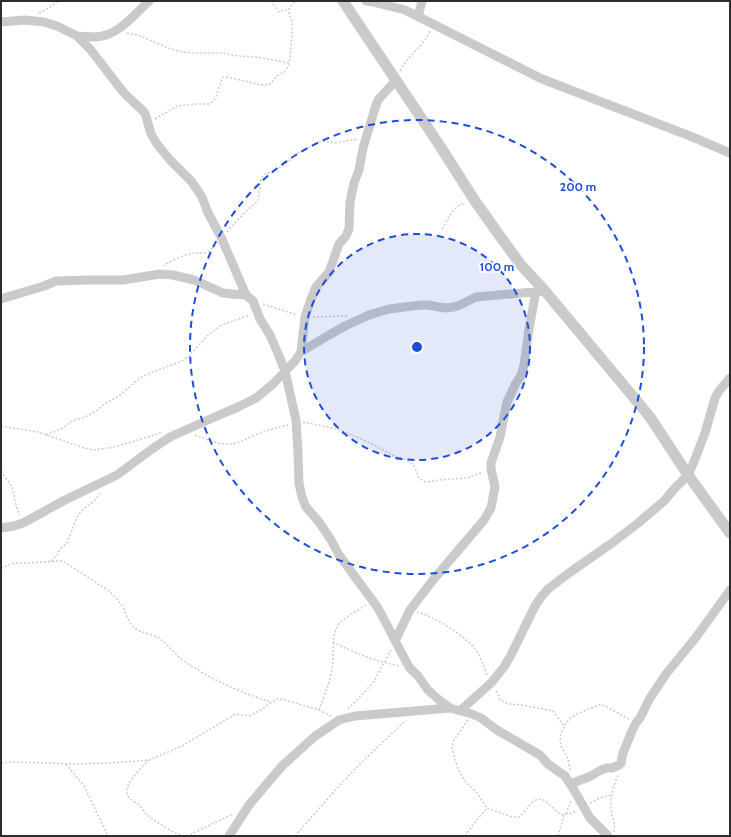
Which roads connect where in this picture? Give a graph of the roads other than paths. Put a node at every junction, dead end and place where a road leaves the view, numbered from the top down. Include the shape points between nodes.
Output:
1 (149, 1) edge
2 (343, 1) edge
3 (366, 1) edge
4 (422, 1) edge
5 (418, 16) junction
6 (1, 22) edge
7 (77, 36) junction
8 (396, 80) junction
9 (730, 153) edge
10 (541, 291) junction
11 (246, 295) junction
12 (1, 299) edge
13 (301, 352) junction
14 (285, 372) junction
15 (730, 378) edge
16 (688, 475) junction
17 (1, 528) edge
18 (730, 533) edge
19 (730, 590) edge
20 (730, 603) edge
21 (719, 605) junction
22 (395, 641) junction
23 (450, 708) junction
24 (461, 710) junction
25 (572, 785) junction
26 (611, 835) edge
27 (229, 836) edge

1 - 7 street via 121,28 107,35
2 - 8 street
3 - 5 street via 405,10
4 - 5 street
5 - 9 street via 542,79
6 - 7 street via 44,22
7 - 11 street via 124,93 144,112 162,152 192,182 202,197
8 - 10 street via 475,201
8 - 13 street via 376,105 354,182 348,231 339,244 329,272 316,287 305,317
10 - 13 street via 476,297 454,307 425,305 389,309 345,326
10 - 16 street via 650,417
10 - 22 street via 529,329 524,365 507,402 500,438 491,463 495,487 491,508 410,610
11 - 12 street via 223,293 194,280 160,274 123,280 56,281
11 - 14 street via 253,301
13 - 14 street
14 - 17 street via 256,398 170,437 117,475 25,522
14 - 22 street via 296,421 299,483 303,500 378,608
15 - 16 street via 715,398 705,433
16 - 18 street
16 - 24 street via 664,501 637,524 548,589 535,606 504,667 491,683
19 - 21 street
20 - 21 street
21 - 25 street via 650,698 626,743 621,763
22 - 23 street via 408,668
23 - 24 street
23 - 27 street via 355,716 339,720 314,737 282,766 249,805
24 - 25 street via 481,718 540,755
25 - 26 street via 590,818

